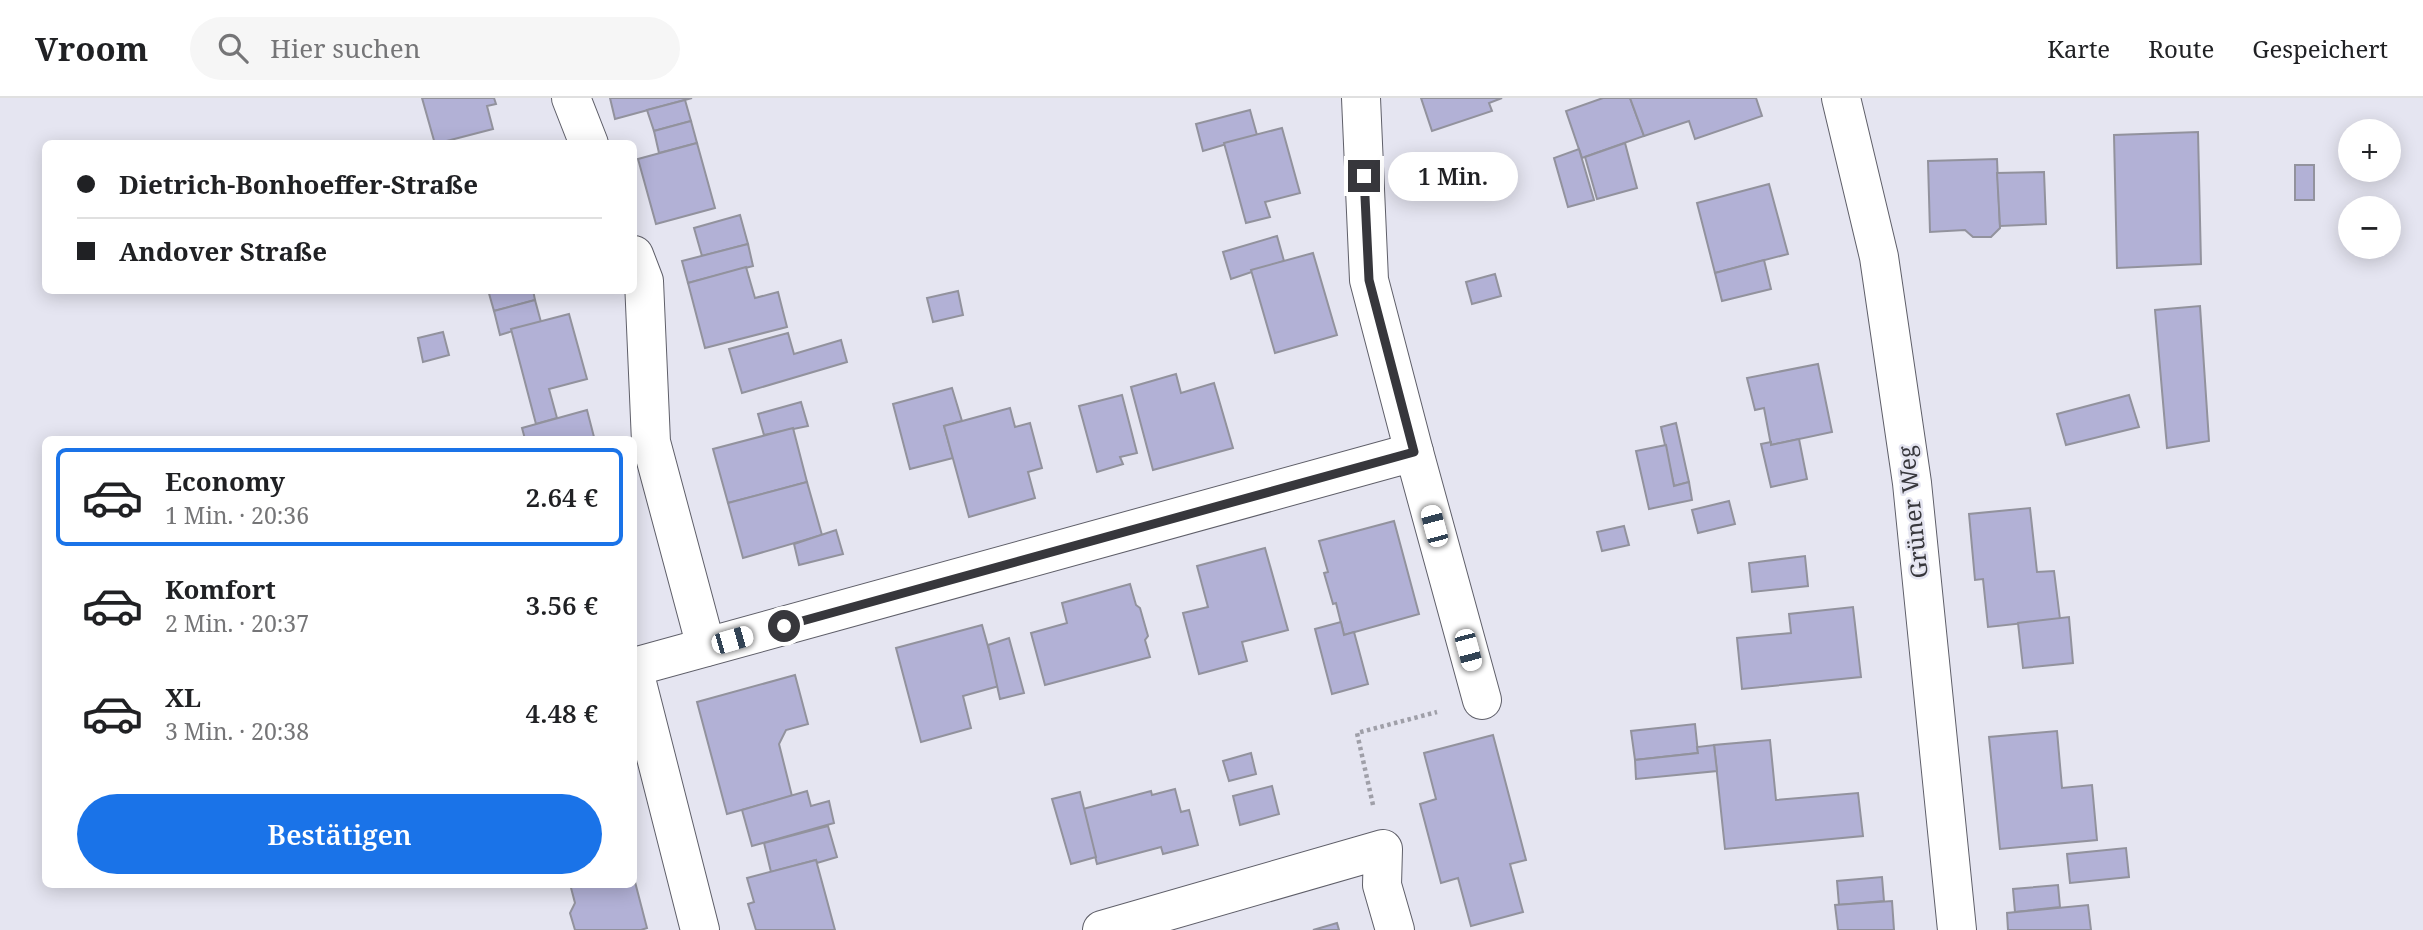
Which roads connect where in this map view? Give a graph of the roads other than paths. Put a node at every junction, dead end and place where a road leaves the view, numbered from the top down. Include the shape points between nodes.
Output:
1 (571, 98) edge
2 (1361, 98) edge
3 (1841, 98) edge
4 (587, 140) edge
5 (637, 263) edge
6 (1414, 452) junction
7 (706, 647) junction
8 (637, 668) edge
9 (637, 681) edge
10 (1482, 700) road end
11 (700, 930) edge
12 (1102, 930) edge
13 (1395, 930) edge
14 (1957, 930) edge

1 - 4 street
2 - 6 street via 1369,280
3 - 14 street, Grüner Weg via 1880,257 1908,456
5 - 7 street via 644,281 651,442
6 - 7 street
6 - 10 street
7 - 8 street
9 - 11 street
12 - 13 street via 1382,849 1382,885

